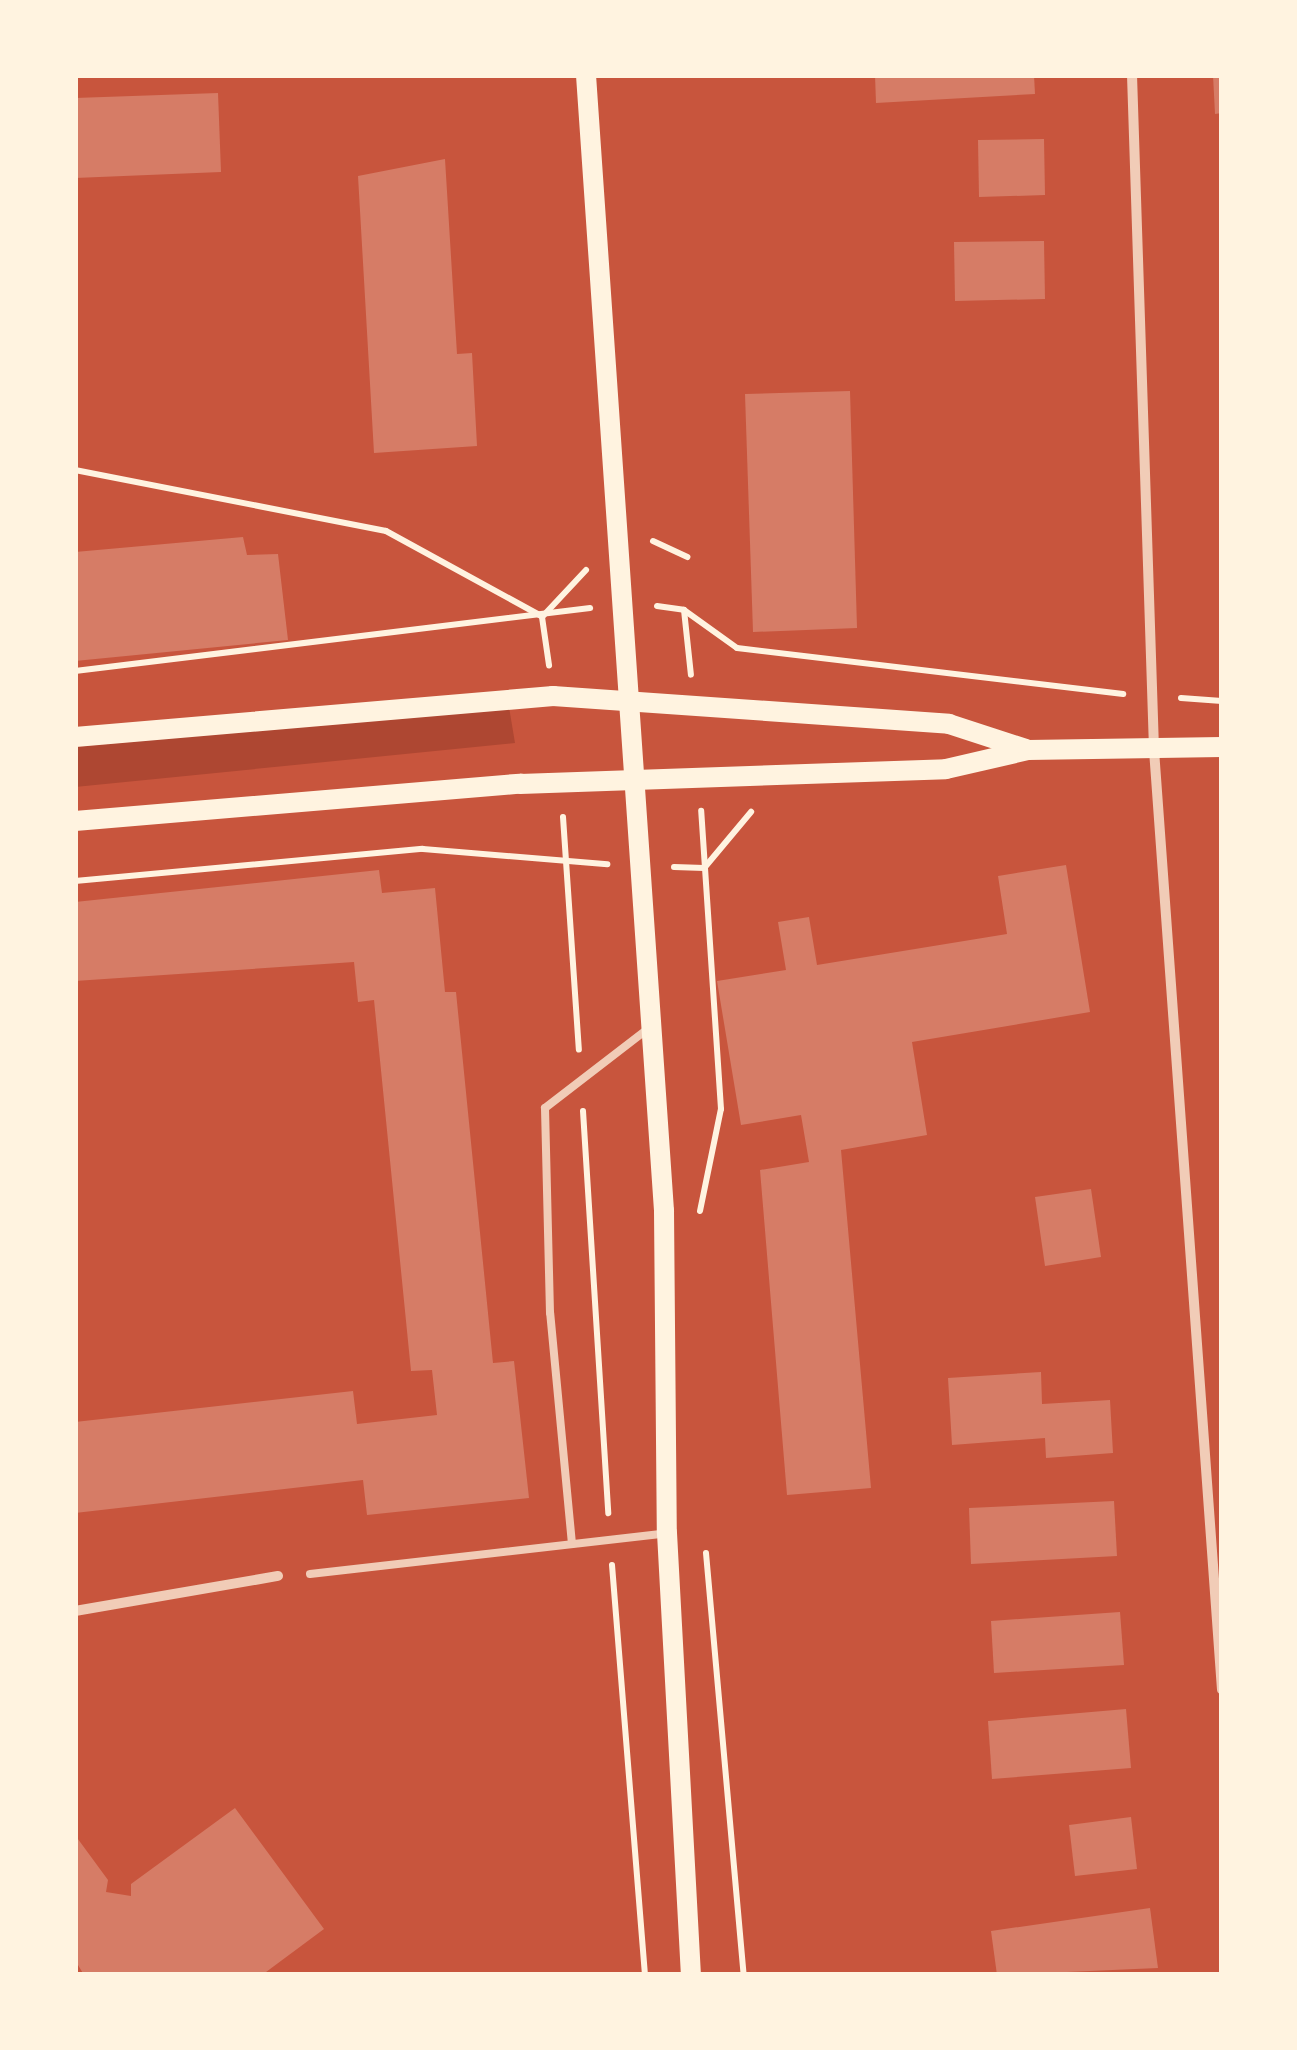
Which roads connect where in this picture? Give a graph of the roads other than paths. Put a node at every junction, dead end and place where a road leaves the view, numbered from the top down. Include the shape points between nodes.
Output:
1 (586, 75) edge
2 (1132, 75) edge
3 (634, 703) junction
4 (75, 736) edge
5 (1222, 748) edge
6 (1028, 750) junction
7 (1154, 750) junction
8 (639, 782) junction
9 (75, 822) edge
10 (653, 1024) junction
11 (667, 1533) junction
12 (572, 1544) junction
13 (310, 1574) dead end
14 (278, 1576) dead end
15 (75, 1611) edge
16 (1222, 1690) edge
17 (691, 1975) edge

1 - 3 main road
2 - 7 street
3 - 4 main road via 553,696
3 - 6 main road via 950,724
3 - 8 main road
5 - 7 main road
6 - 7 main road
6 - 8 main road via 946,769
7 - 16 street
8 - 9 main road
8 - 10 main road
10 - 11 main road
10 - 12 lane via 546,1108 550,1313
11 - 12 lane
11 - 17 main road
12 - 13 lane
14 - 15 street

